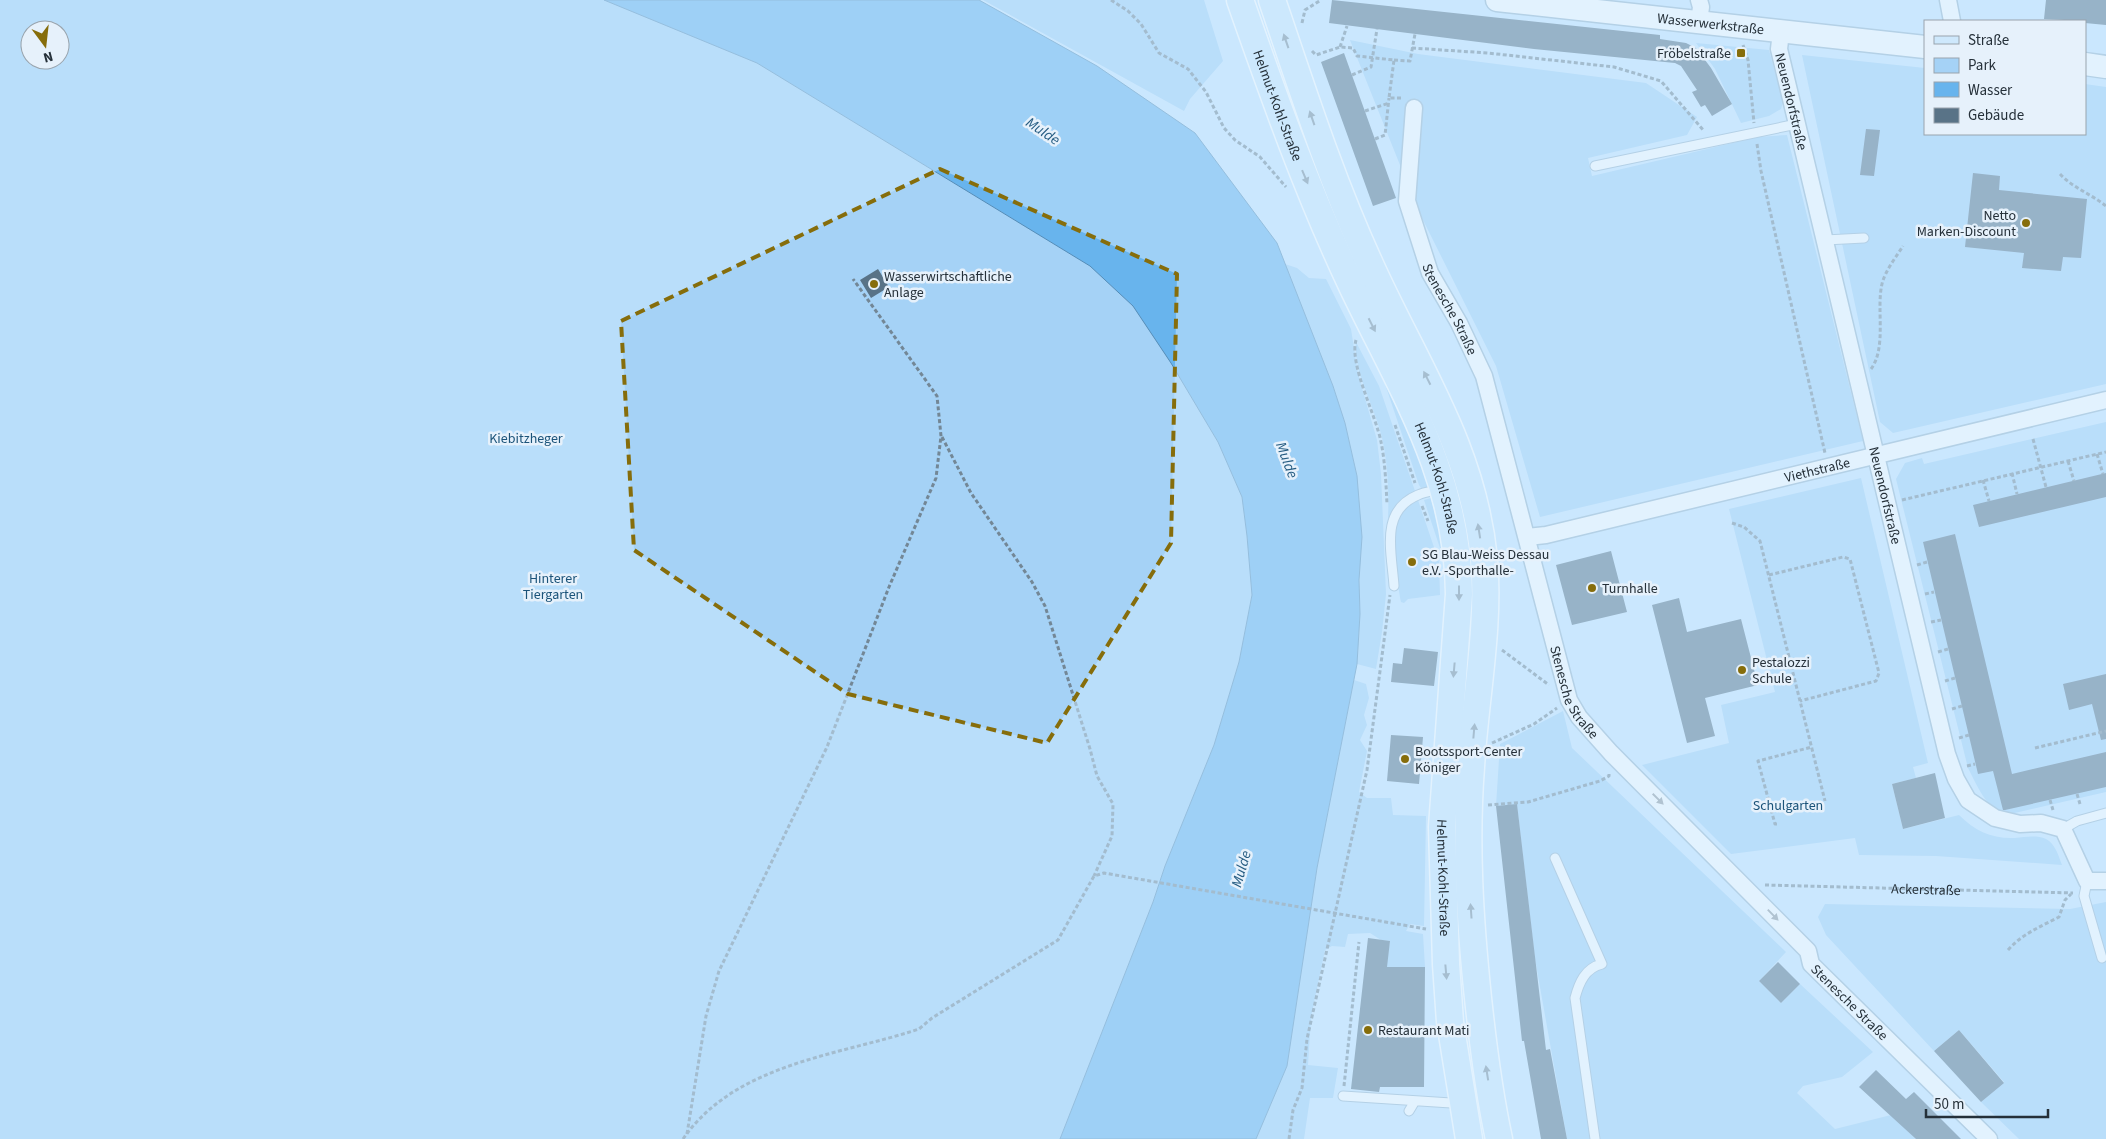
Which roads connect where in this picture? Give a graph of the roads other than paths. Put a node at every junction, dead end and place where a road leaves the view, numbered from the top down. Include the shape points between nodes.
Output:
1 (1240, 0) edge
2 (1272, 0) edge
3 (1497, 0) edge
4 (1948, 0) edge
5 (1699, 11) edge
6 (1952, 20) edge
7 (1781, 32) junction
8 (1924, 47) edge
9 (2086, 64) edge
10 (2106, 67) edge
11 (1414, 108) road end
12 (1797, 124) junction
13 (1594, 166) dead end
14 (1864, 238) dead end
15 (1825, 240) junction
16 (2106, 400) edge
17 (1875, 457) junction
18 (1444, 488) junction
19 (1527, 536) junction
20 (1394, 586) road end
21 (2106, 813) edge
22 (2063, 829) junction
23 (1555, 858) dead end
24 (2087, 881) junction
25 (2106, 881) edge
26 (2102, 958) dead end
27 (1343, 1096) road end
28 (1415, 1101) junction
29 (1462, 1102) junction
30 (1409, 1111) dead end
31 (1469, 1139) edge
32 (1499, 1139) edge
33 (1595, 1139) edge
34 (1989, 1139) edge

1 -> 18 main road, Helmut-Kohl-Straße via 1292,147 1352,286 1416,414
32 -> 2 main road, Helmut-Kohl-Straße via 1484,1055 1469,893 1471,768 1485,608 1484,559 1477,514 1453,433 1369,263 1348,212
3 - 5 street, Wasserwerkstraße
4 - 6 street
5 - 7 street, Wasserwerkstraße via 1740,28
7 - 8 street, Wasserwerkstraße
7 - 12 street, Neuendorfstraße via 1779,49
9 - 10 street
11 - 19 street, Stenesche Straße via 1407,201 1430,273 1460,323 1484,376
12 - 13 lane
12 - 15 street, Neuendorfstraße
14 - 15 lane
15 - 17 street, Neuendorfstraße
16 - 17 street, Viethstraße
17 - 19 street, Viethstraße via 1546,535
17 - 22 street, Neuendorfstraße via 1947,754 1956,779 1968,800 1995,818
18 - 20 lane via 1408,500 1391,522
18 -> 29 main road, Helmut-Kohl-Straße via 1459,570 1442,827 1450,1022
19 -> 34 street, Stenesche Straße via 1569,700 1579,718 1808,951 1811,964
21 - 22 lane via 2077,821
22 - 24 street
23 - 33 lane via 1602,964 1593,966 1580,982 1575,998
24 - 25 street
24 - 26 lane via 2084,896
27 - 28 lane
28 - 29 lane
28 - 30 lane
29 - 31 main road, Helmut-Kohl-Straße

